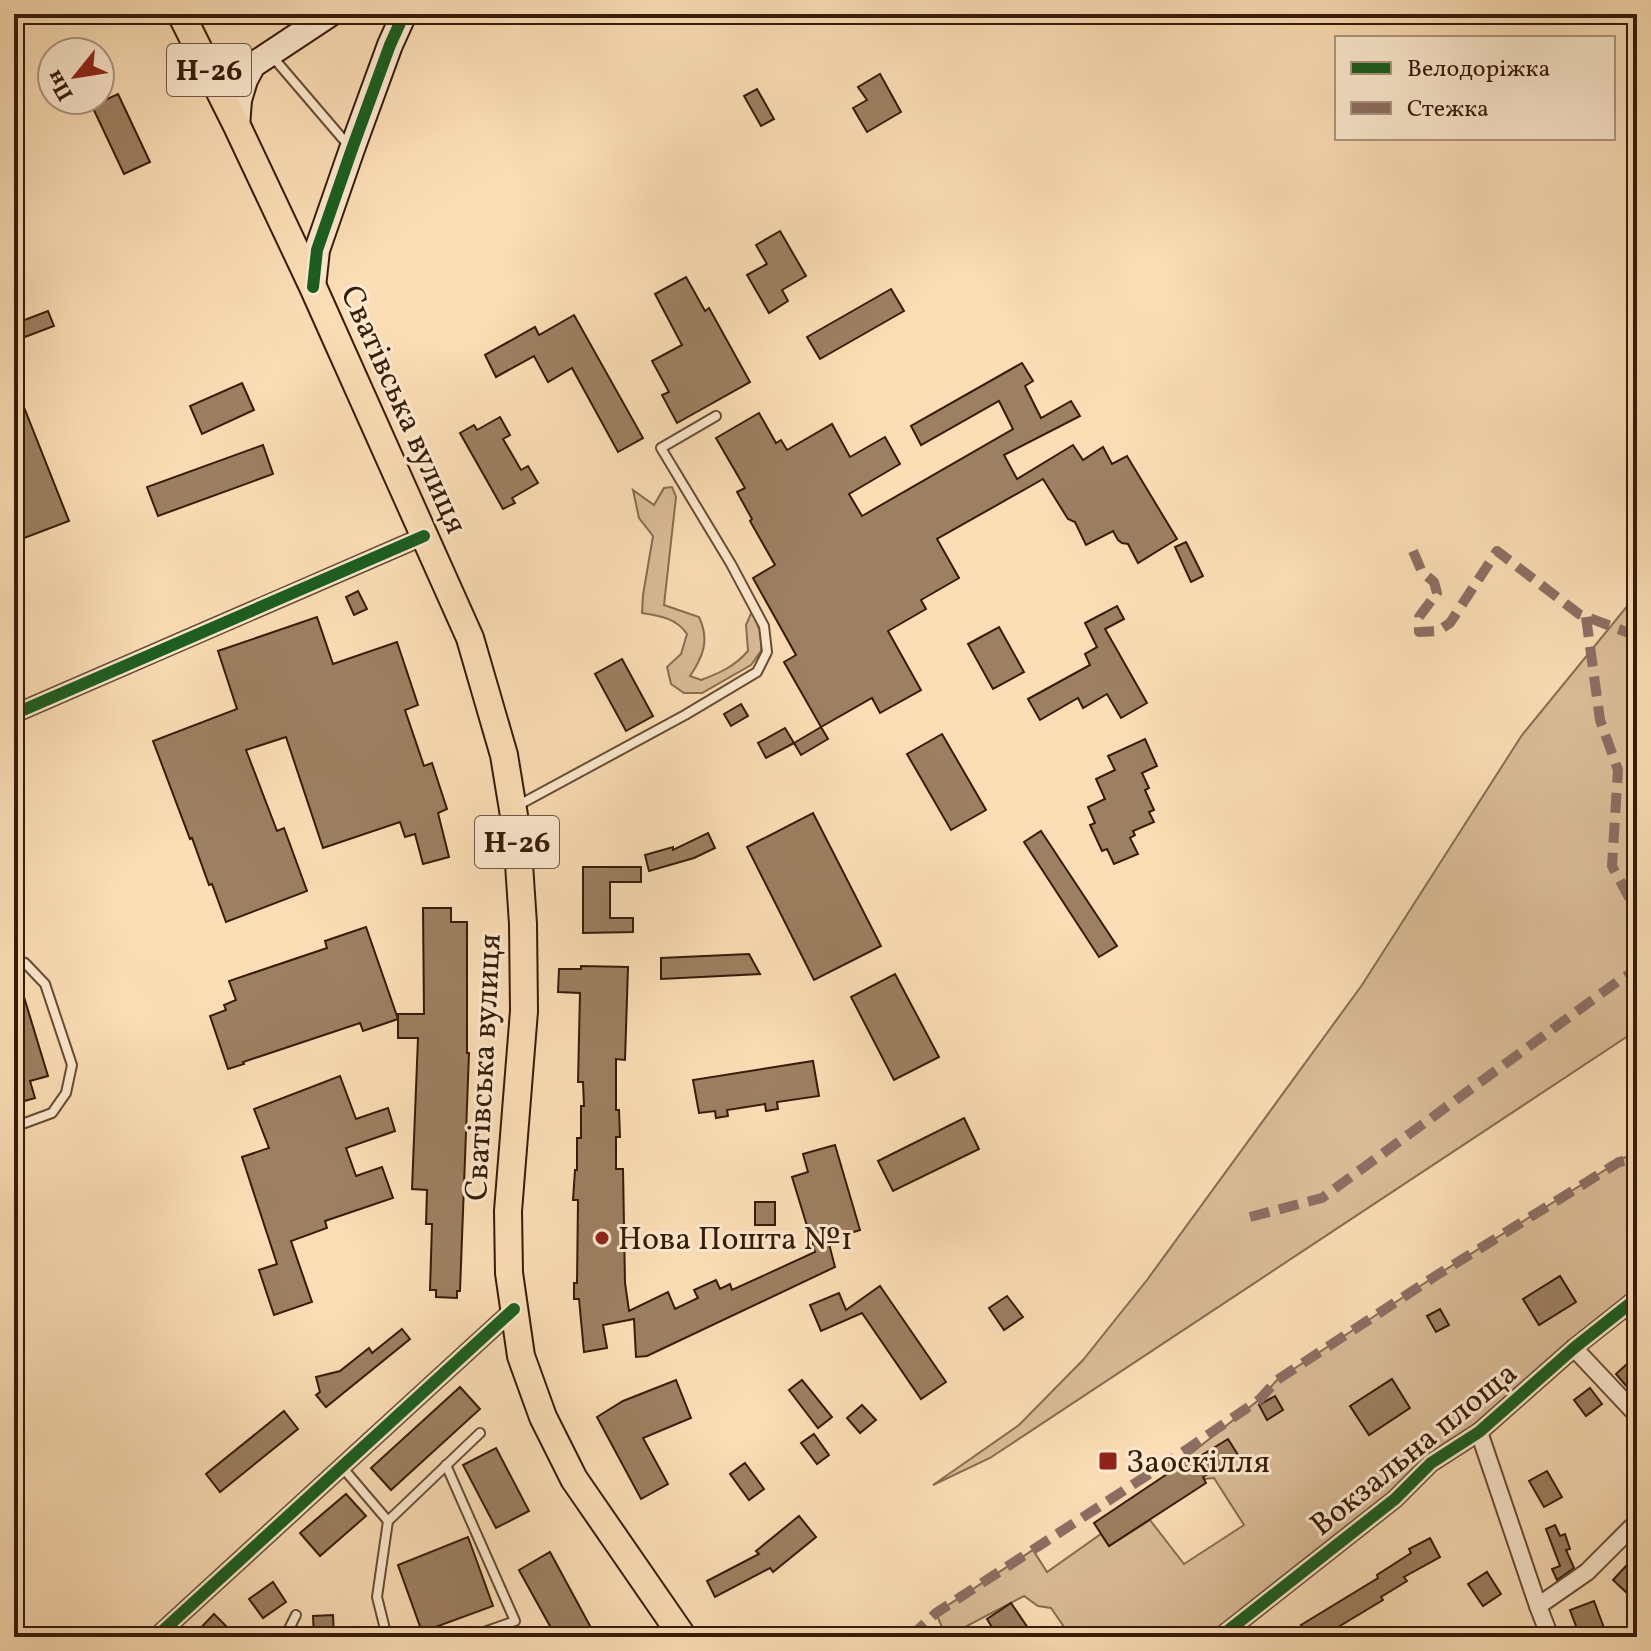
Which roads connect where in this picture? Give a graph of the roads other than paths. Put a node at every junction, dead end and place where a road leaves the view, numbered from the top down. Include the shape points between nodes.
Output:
1 (181, 14) edge
2 (330, 14) edge
3 (404, 14) edge
4 (269, 53) junction
5 (237, 126) junction
6 (352, 149) junction
7 (313, 287) junction
8 (716, 416) dead end
9 (424, 536) junction
10 (14, 714) edge
11 (512, 808) junction
12 (14, 959) edge
13 (14, 1127) edge
14 (1637, 1298) edge
15 (514, 1309) junction
16 (1574, 1348) junction
17 (1637, 1415) edge
18 (1479, 1432) junction
19 (480, 1433) dead end
20 (446, 1465) junction
21 (342, 1467) junction
22 (388, 1521) junction
23 (1637, 1522) edge
24 (1538, 1606) junction
25 (296, 1615) dead end
26 (1238, 1623) junction
27 (156, 1637) edge
28 (285, 1637) edge
29 (387, 1637) edge
30 (470, 1637) edge
31 (683, 1637) edge
32 (1220, 1637) edge
33 (1249, 1637) edge
34 (1550, 1637) edge

1 - 5 main road, Н-26
2 - 4 street
3 - 6 street
4 - 5 street via 245,80
4 - 6 lane
5 - 7 main road, Сватівська вулиця / Н-26
6 - 7 street via 317,250
7 - 9 main road, Сватівська вулиця / Н-26
8 - 11 lane via 661,448 764,626 767,652 757,672
9 - 10 street
9 - 11 main road, Сватівська вулиця / Н-26 via 470,638 504,755
11 - 15 main road, Сватівська вулиця / Н-26 via 524,996 508,1211
12 - 13 lane via 45,984 72,1065 66,1093 52,1113
14 - 16 street, Вокзальна площа
15 - 21 street
15 - 31 main road, Сватівська вулиця / Н-26 via 521,1356 574,1479
16 - 17 street
16 - 18 street, Вокзальна площа
18 - 24 street
18 - 26 street, Вокзальна площа via 1431,1463 1395,1499
19 - 20 lane
20 - 22 lane
20 - 30 lane via 515,1621
21 - 22 lane
21 - 27 street
22 - 29 lane via 377,1597
23 - 24 street via 1587,1572
24 - 34 street
25 - 28 lane
26 - 32 street, Вокзальна площа
26 - 33 street

